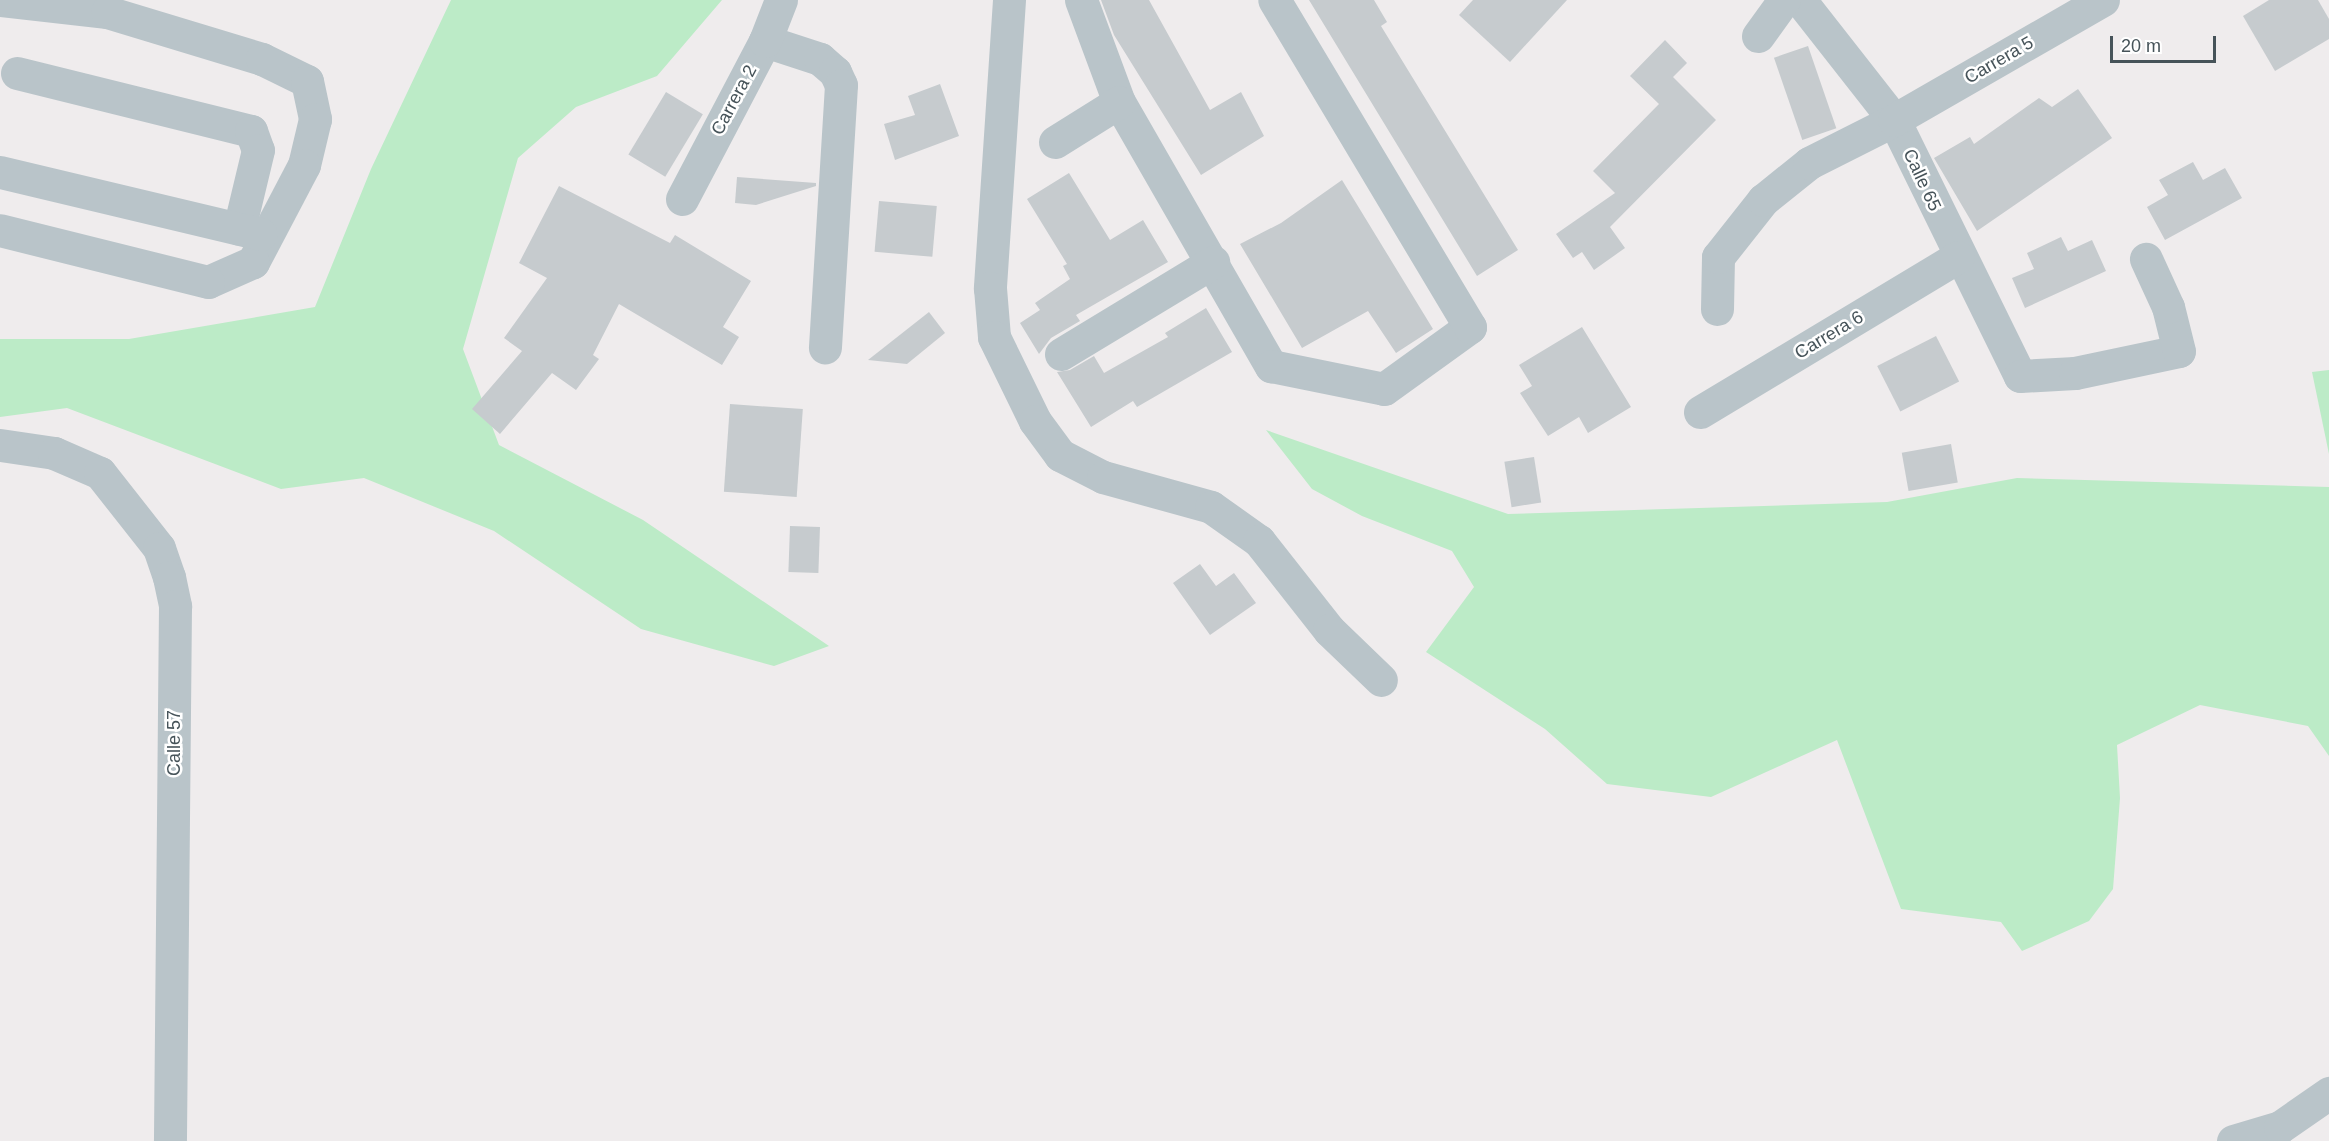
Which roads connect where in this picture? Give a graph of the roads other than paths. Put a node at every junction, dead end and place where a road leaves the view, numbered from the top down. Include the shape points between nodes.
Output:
1 (0, 0) edge
2 (781, 0) edge
3 (1010, 0) edge
4 (1081, 0) edge
5 (1274, 0) edge
6 (1784, 0) edge
7 (1800, 0) edge
8 (2103, 0) edge
9 (1758, 36) dead end
10 (765, 41) junction
11 (17, 74) dead end
12 (1119, 102) junction
13 (1894, 120) junction
14 (1054, 142) dead end
15 (0, 172) edge
16 (682, 199) dead end
17 (0, 230) edge
18 (254, 232) junction
19 (1958, 257) junction
20 (2146, 259) dead end
21 (1213, 262) junction
22 (1717, 309) dead end
23 (825, 348) dead end
24 (1061, 354) dead end
25 (1700, 412) dead end
26 (0, 445) edge
27 (1381, 680) dead end
28 (2329, 1093) edge
29 (2279, 1134) edge
30 (170, 1141) edge
31 (2233, 1141) edge

1 - 18 street via 107,12 262,60 307,81 315,119 307,153
2 - 10 street, Carrera 2
3 - 27 street via 990,288 994,337 1035,422 1060,455 1103,477 1211,507 1259,541 1329,630
4 - 12 street
5 - 21 street via 1470,327 1384,389 1271,366
6 - 9 street
7 - 13 street, Calle 65
8 - 13 street, Carrera 5
10 - 16 street, Carrera 2
10 - 23 street via 820,59 835,72 841,85
11 - 18 street via 250,131 258,150
12 - 14 street
12 - 21 street
13 - 19 street, Calle 65
13 - 22 street, Carrera 5 via 1809,164 1763,200 1729,237 1718,257
15 - 18 street
17 - 18 street via 208,282 253,262
19 - 20 street, Calle 65 via 2020,376 2075,373 2179,351 2168,307
19 - 25 street, Carrera 6
21 - 24 street
26 - 30 street, Calle 57 via 54,453 100,473 159,548 169,577 175,606
28 - 29 street
29 - 31 street

